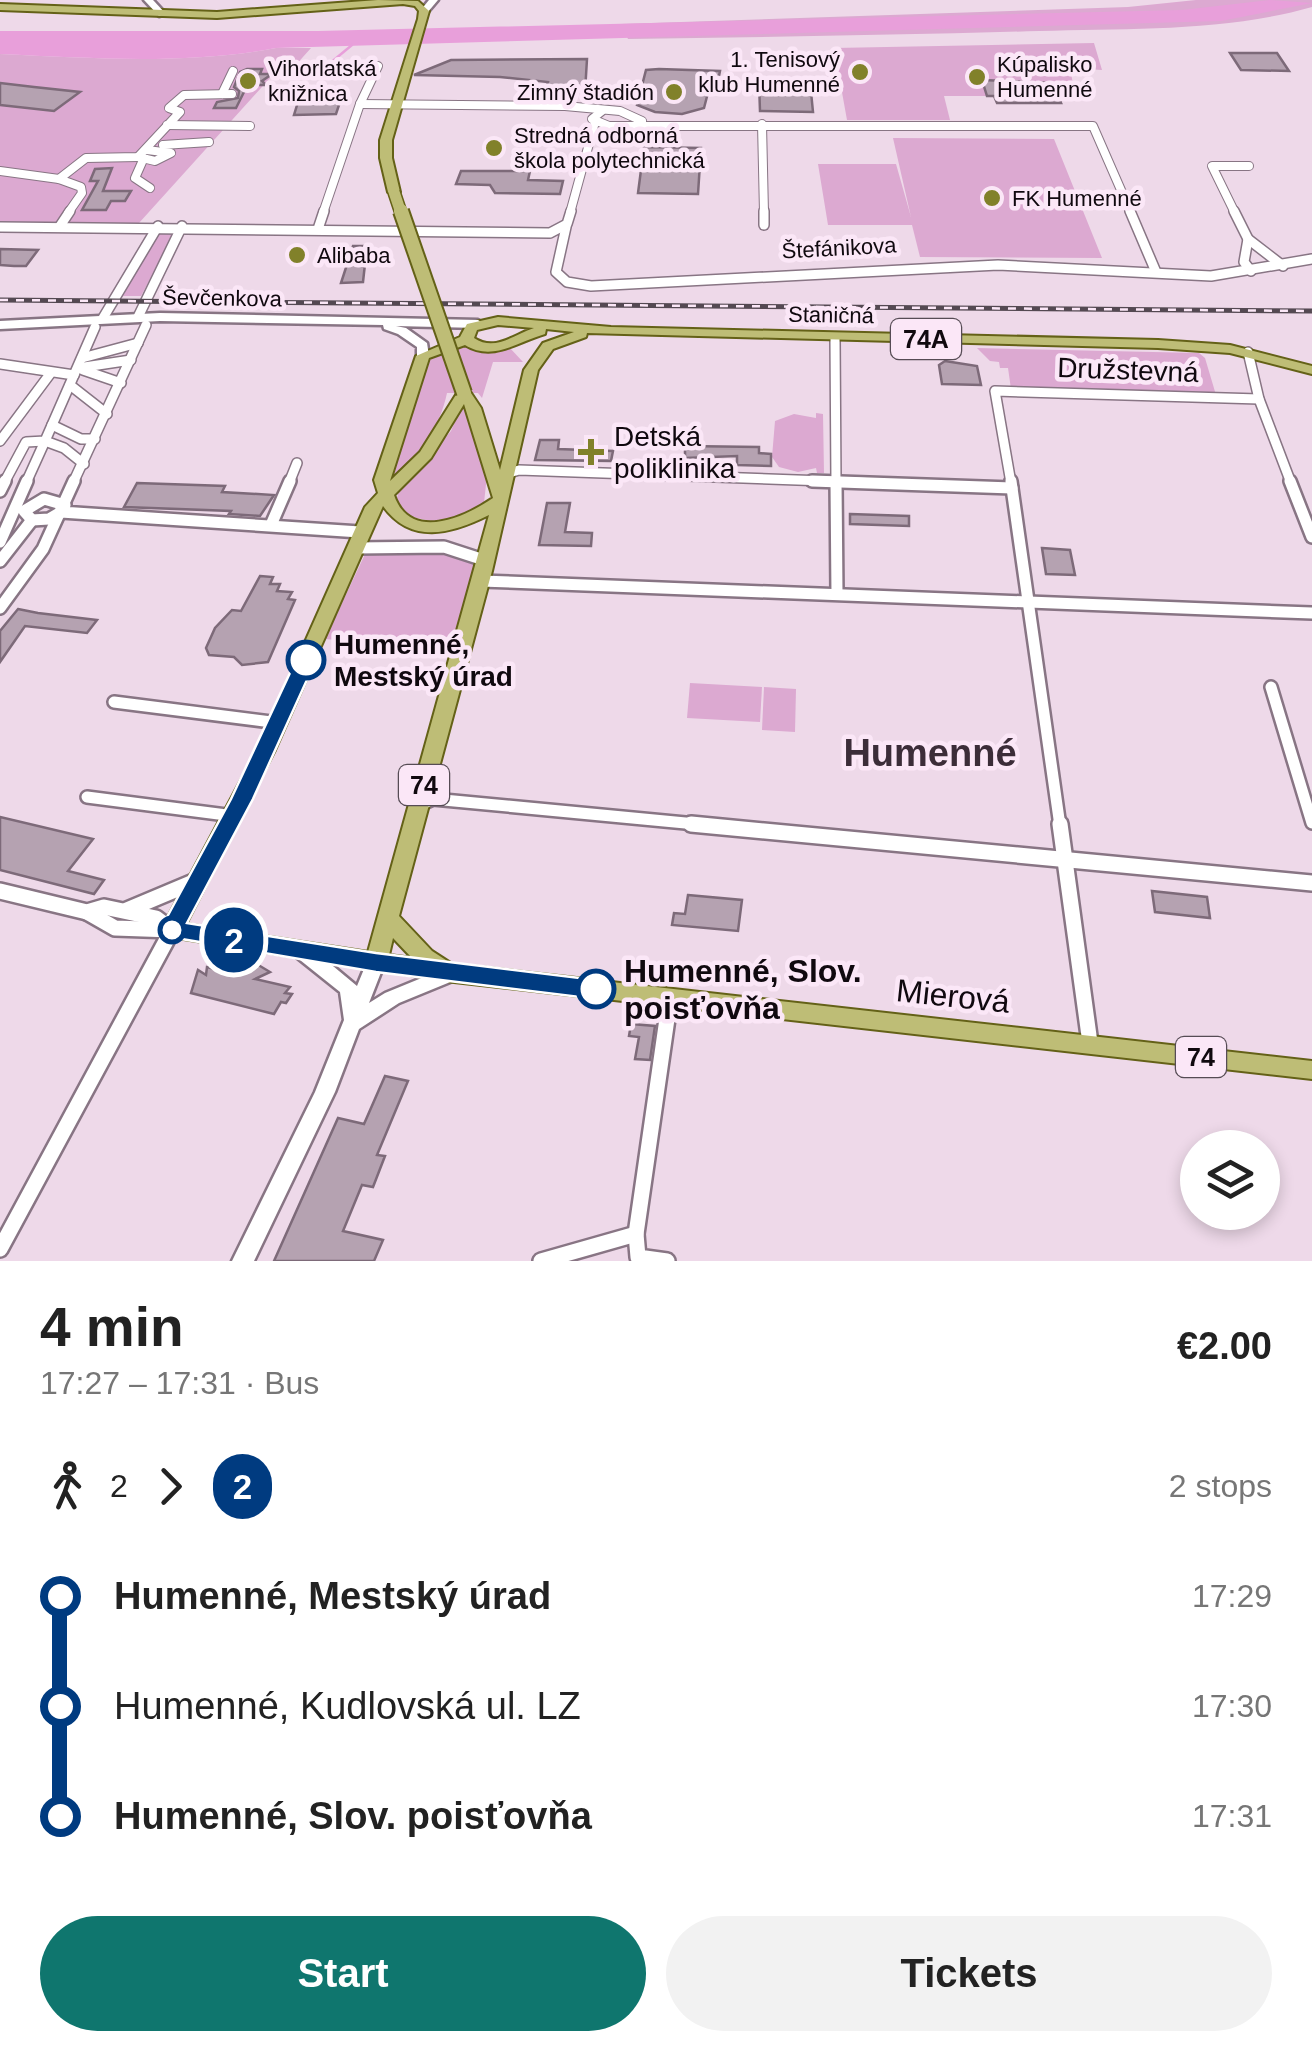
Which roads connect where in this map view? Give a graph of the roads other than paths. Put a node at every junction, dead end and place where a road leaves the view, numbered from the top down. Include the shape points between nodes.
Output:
1 (148, 0) edge
2 (412, 0) edge
3 (434, 0) edge
4 (402, 1) edge
5 (312, 4) edge
6 (0, 7) edge
7 (162, 14) junction
8 (424, 15) junction
9 (378, 66) dead end
10 (233, 71) dead end
11 (398, 98) junction
12 (360, 104) junction
13 (433, 104) junction
14 (564, 106) junction
15 (602, 111) junction
16 (631, 116) junction
17 (392, 118) junction
18 (593, 119) junction
19 (655, 123) junction
20 (762, 124) junction
21 (168, 125) junction
22 (618, 125) junction
23 (250, 126) dead end
24 (589, 139) junction
25 (209, 142) dead end
26 (145, 153) junction
27 (1249, 166) dead end
28 (0, 171) edge
29 (59, 179) junction
30 (150, 188) dead end
31 (764, 225) dead end
32 (60, 226) junction
33 (158, 226) junction
34 (182, 226) junction
35 (566, 226) junction
36 (0, 227) edge
37 (318, 230) junction
38 (537, 234) junction
39 (1248, 239) junction
40 (562, 246) junction
41 (1312, 259) edge
42 (1282, 266) junction
43 (1251, 271) junction
44 (1156, 272) junction
45 (142, 321) junction
46 (364, 321) junction
47 (0, 325) edge
48 (96, 328) junction
49 (611, 331) junction
50 (470, 332) junction
51 (516, 334) junction
52 (835, 338) junction
53 (138, 343) junction
54 (1205, 346) joint
55 (108, 348) junction
56 (1248, 352) junction
57 (424, 356) junction
58 (132, 359) junction
59 (0, 364) edge
60 (530, 370) junction
61 (1312, 370) edge
62 (76, 372) junction
63 (50, 374) junction
64 (122, 383) junction
65 (464, 393) junction
66 (1259, 399) junction
67 (107, 414) junction
68 (52, 425) junction
69 (81, 439) junction
70 (95, 439) junction
71 (0, 442) edge
72 (50, 442) junction
73 (298, 463) dead end
74 (84, 464) junction
75 (509, 473) junction
76 (836, 481) junction
77 (1012, 488) junction
78 (0, 492) edge
79 (384, 496) junction
80 (20, 499) junction
81 (44, 499) junction
82 (501, 500) junction
83 (63, 509) junction
84 (5, 519) edge
85 (32, 520) junction
86 (271, 525) junction
87 (1312, 536) edge
88 (356, 540) junction
89 (0, 542) edge
90 (0, 561) edge
91 (484, 571) junction
92 (836, 594) junction
93 (1030, 602) junction
94 (1, 604) edge
95 (1312, 612) edge
96 (1272, 687) dead end
97 (114, 702) dead end
98 (279, 723) junction
99 (87, 797) dead end
100 (420, 805) junction
101 (234, 816) junction
102 (1312, 823) edge
103 (1067, 860) junction
104 (196, 881) junction
105 (1312, 883) edge
106 (0, 891) edge
107 (123, 911) junction
108 (87, 912) junction
109 (388, 918) junction
110 (172, 930) junction
111 (302, 951) junction
112 (376, 962) junction
113 (454, 973) junction
114 (670, 998) junction
115 (354, 1023) junction
116 (1090, 1043) junction
117 (1312, 1070) edge
118 (636, 1234) junction
119 (0, 1248) edge
120 (243, 1261) edge
121 (541, 1261) edge
122 (667, 1261) edge

1 - 7 main road
2 - 4 main road
3 - 8 main road
4 - 5 main road
4 - 8 main road via 418,4
5 - 7 main road
6 - 7 main road
8 - 11 main road
9 - 12 street
10 - 21 street via 228,94 184,94 169,108 180,112
11 - 12 street
11 - 13 street
11 - 17 main road
12 - 37 street
13 - 14 street
13 - 17 street
14 - 15 street
14 - 18 street
15 - 16 street
15 - 18 street
16 - 19 street
16 - 22 street
17 - 65 main road, bridge via 385,149 394,192
18 - 22 street
18 - 24 street
19 - 20 street
19 - 22 street
20 - 31 street
20 - 44 street via 1093,126
21 - 23 street
21 - 26 street
22 - 24 street
24 - 35 street
25 - 26 street
26 - 29 street via 86,158
26 - 30 street via 136,178
27 - 39 street via 1212,166
28 - 29 street
29 - 32 street via 75,182 82,193
32 - 33 street
32 - 36 street
33 - 34 street
33 - 48 street
34 - 37 street
34 - 45 street
35 - 38 street
35 - 40 street
37 - 38 street
38 - 40 street
39 - 42 street
39 - 43 street via 1244,262
40 - 44 street, Štefánikova via 557,275 591,286 998,265
41 - 42 street
42 - 43 street
43 - 44 street
45 - 46 main road, Ševčenkova
45 - 48 main road, Ševčenkova
45 - 53 street
46 - 50 main road, Ševčenkova via 443,322
46 - 57 main road via 415,338
47 - 48 main road, Ševčenkova
48 - 55 street
48 - 62 street
49 - 51 main road, Staničná / 74A via 576,327
49 - 52 main road, Staničná / 74A
49 - 60 main road, 74A via 554,341
50 - 51 main road, 74A via 498,321
50 - 51 main road, 74A via 486,348
50 - 57 main road, 74A
51 - 60 main road
52 - 54 main road, Staničná / 74A
52 - 76 street
53 - 55 street
53 - 58 street
54 - 56 main road, Družstevná / 74A
55 - 58 street
55 - 62 street
56 - 61 main road, Družstevná / 74A
56 - 66 street
57 - 79 main road via 382,480
58 - 62 street
58 - 64 street
59 - 63 street
60 - 75 main road
62 - 63 street
62 - 64 street
62 - 67 street
62 - 68 street
63 - 71 street
64 - 67 street
65 - 79 main road via 436,443
65 - 82 main road
66 - 77 street, Družstevná via 995,391
66 - 87 street
67 - 70 street
68 - 69 street
68 - 72 street
69 - 70 street
69 - 72 street
70 - 74 street
72 - 74 street
72 - 78 street via 26,442
72 - 80 street
73 - 86 street
74 - 83 street
75 - 76 street
75 - 82 main road
76 - 77 street
76 - 92 street
77 - 93 street
79 - 82 main road via 401,518 435,528 472,521
79 - 88 main road
80 - 81 street
80 - 84 street
81 - 83 street
81 - 85 street via 24,511
82 - 91 main road, 74
83 - 85 street via 50,519
83 - 86 street
83 - 94 street via 44,550
84 - 85 street
84 - 89 street
85 - 90 street
86 - 88 street
88 - 91 street via 465,550
88 - 98 main road
91 - 92 street
91 - 100 main road, 74
92 - 93 street
93 - 95 street
93 - 103 street
96 - 102 street
97 - 98 street
98 - 101 main road
99 - 101 street
100 - 103 street via 452,800
100 - 109 main road, 74
101 - 104 main road
103 - 105 street
103 - 116 street
104 - 107 street
104 - 110 main road
106 - 108 street
107 - 108 street
107 - 110 street via 156,918
108 - 110 street via 96,922 146,934
109 - 112 main road, 74
109 - 113 main road, 74 via 424,956
110 - 111 main road, Mierová / 74
110 - 119 street
111 - 112 main road, Mierová / 74
111 - 115 main road via 349,990
112 - 113 main road, Mierová / 74
112 - 115 main road
113 - 114 main road, Mierová / 74
113 - 115 main road via 392,998
114 - 116 main road, Mierová / 74
114 - 118 street
115 - 120 main road
116 - 117 main road, Mierová / 74
118 - 121 street
118 - 122 street via 638,1257

